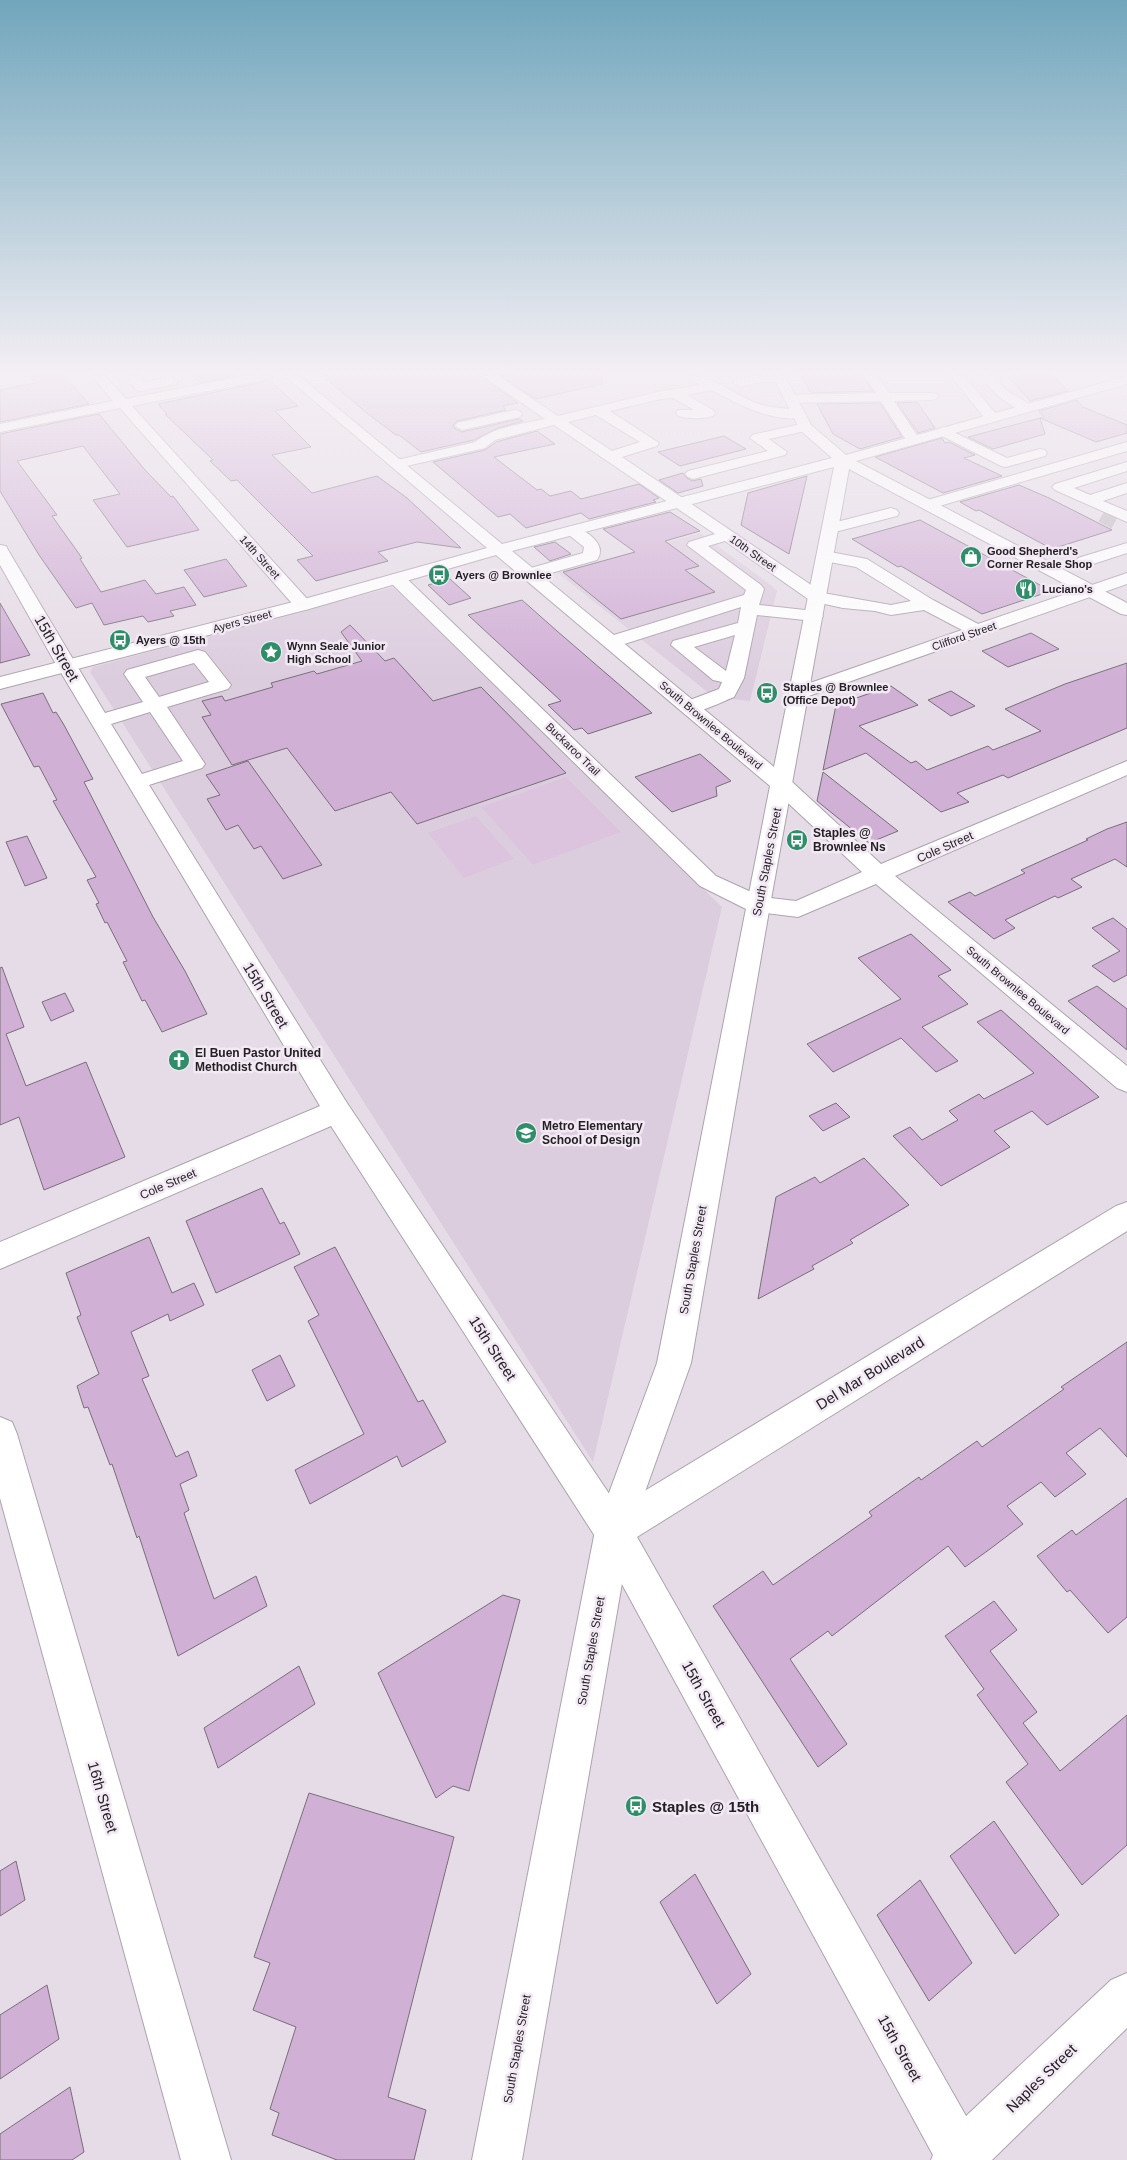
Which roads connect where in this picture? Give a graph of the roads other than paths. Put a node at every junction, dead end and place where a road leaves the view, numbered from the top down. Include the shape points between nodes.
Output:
1 (188, 477) edge
2 (414, 477) edge
3 (642, 477) edge
4 (749, 477) edge
5 (778, 477) edge
6 (841, 477) edge
7 (877, 477) edge
8 (1022, 477) edge
9 (1091, 477) edge
10 (758, 482) junction
11 (1127, 488) edge
12 (680, 502) junction
13 (930, 504) junction
14 (891, 513) dead end
15 (1113, 513) edge
16 (831, 528) junction
17 (572, 530) junction
18 (727, 535) junction
19 (1127, 548) edge
20 (501, 549) junction
21 (0, 550) edge
22 (826, 556) junction
23 (1084, 562) dead end
24 (530, 574) junction
25 (1127, 578) edge
26 (397, 579) junction
27 (1091, 591) junction
28 (817, 597) junction
29 (927, 604) junction
30 (303, 605) junction
31 (1127, 610) edge
32 (749, 611) junction
33 (814, 616) junction
34 (658, 627) junction
35 (976, 631) junction
36 (611, 642) junction
37 (680, 645) junction
38 (66, 666) junction
39 (734, 678) junction
40 (0, 683) edge
41 (800, 693) junction
42 (689, 707) junction
43 (99, 720) junction
44 (1127, 767) edge
45 (137, 782) junction
46 (782, 785) junction
47 (879, 875) junction
48 (758, 905) junction
49 (1127, 1080) edge
50 (336, 1111) junction
51 (1127, 1215) edge
52 (0, 1256) edge
53 (0, 1434) edge
54 (613, 1531) junction
55 (1127, 1996) edge
56 (960, 2159) edge
57 (206, 2160) edge
58 (497, 2160) edge

1 - 30 street, 14th Street
2 - 20 street, South Brownlee Boulevard
3 - 12 street, 10th Street
4 - 10 street
5 - 10 street, Ayers Street
6 - 16 street, South Staples Street
7 - 13 street
8 - 13 street
9 - 15 street via 1060,486
10 - 12 street, Ayers Street
11 - 15 street
12 - 17 street, Ayers Street
12 - 18 street, 10th Street
13 - 27 street
14 - 16 street
16 - 22 street, South Staples Street
17 - 20 street, Ayers Street
17 - 24 street via 592,545 591,556
18 - 28 street, 10th Street
18 - 32 street via 695,545 755,589
19 - 23 street
20 - 24 street, South Brownlee Boulevard
20 - 26 street, Ayers Street
21 - 38 street, 15th Street
22 - 28 street, South Staples Street
22 - 29 street via 861,563
24 - 36 street, South Brownlee Boulevard
25 - 27 street, Clifford Street
26 - 30 street, Ayers Street
26 - 48 street, Buckaroo Trail via 708,881
27 - 31 street
27 - 35 street, Clifford Street
28 - 29 street via 891,610
28 - 33 street, South Staples Street
29 - 35 street
30 - 38 street, Ayers Street
32 - 33 street
32 - 34 street
32 - 37 street
32 - 39 street
33 - 41 street, South Staples Street
34 - 36 street
34 - 37 street
35 - 41 street, Clifford Street
36 - 42 street, South Brownlee Boulevard
37 - 39 street via 720,676
38 - 40 street, Ayers Street
38 - 43 street, 15th Street
39 - 42 street via 727,693
41 - 46 street, South Staples Street
42 - 46 street, South Brownlee Boulevard
43 - 45 street, 15th Street
43 - 45 street via 154,704 195,764
44 - 47 street, Cole Street
45 - 50 street, 15th Street
46 - 47 street, South Brownlee Boulevard
46 - 48 street, South Staples Street
47 - 48 street, Cole Street via 798,909
47 - 49 street, South Brownlee Boulevard
48 - 54 street, South Staples Street via 674,1363
50 - 52 street, Cole Street
50 - 54 street, 15th Street
51 - 54 street, Del Mar Boulevard
53 - 57 street, 16th Street
54 - 56 street, 15th Street
54 - 58 street, South Staples Street
55 - 56 street, Naples Street

